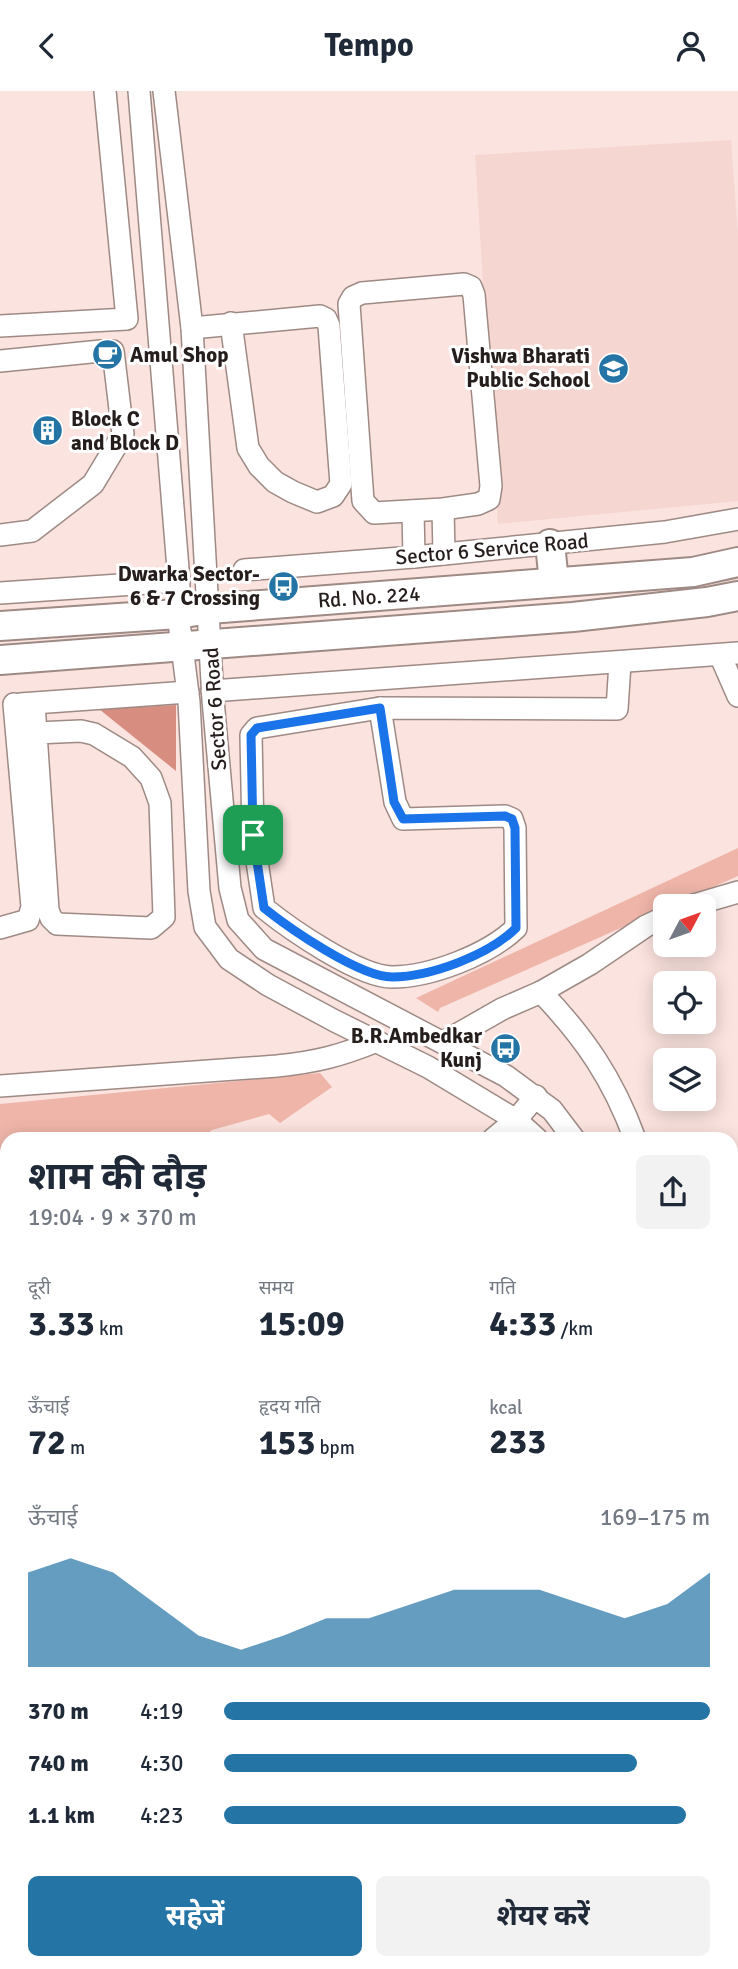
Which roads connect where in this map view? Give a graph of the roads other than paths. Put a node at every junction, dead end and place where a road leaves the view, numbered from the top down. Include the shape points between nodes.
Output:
1 (105, 91) edge
2 (139, 91) edge
3 (164, 91) edge
4 (158, 315) junction
5 (127, 319) junction
6 (231, 323) junction
7 (0, 326) edge
8 (192, 328) junction
9 (0, 361) edge
10 (443, 509) junction
11 (413, 511) junction
12 (738, 519) edge
13 (0, 535) edge
14 (550, 544) junction
15 (444, 554) junction
16 (414, 557) junction
17 (738, 562) edge
18 (244, 570) dead end
19 (179, 581) junction
20 (554, 582) junction
21 (0, 593) edge
22 (738, 596) edge
23 (209, 609) junction
24 (178, 614) junction
25 (0, 626) edge
26 (211, 643) junction
27 (182, 645) junction
28 (729, 654) edge
29 (0, 660) edge
30 (620, 663) junction
31 (212, 691) junction
32 (737, 691) edge
33 (188, 692) junction
34 (16, 704) edge
35 (380, 708) junction
36 (18, 735) edge
37 (253, 835) junction
38 (226, 839) junction
39 (738, 893) edge
40 (716, 899) edge
41 (653, 923) edge
42 (0, 928) edge
43 (541, 992) junction
44 (377, 1041) junction
45 (444, 1042) junction
46 (0, 1086) edge
47 (544, 1103) junction
48 (526, 1132) edge
49 (528, 1132) edge
50 (568, 1132) edge
51 (632, 1132) edge

1 - 5 street
2 - 4 street, Sector 6 Road
3 - 8 street, Sector 6 Road
4 - 5 street
4 - 19 street, Sector 6 Road
5 - 7 street
6 - 6 street via 326,319 341,484 333,496 317,502 275,482 259,467 248,448
6 - 8 street
8 - 23 street, Sector 6 Road
9 - 13 street via 113,351 123,434 93,484 32,531
10 - 11 street
10 - 11 street via 478,505 489,499 491,487 474,295 471,286 464,285 362,293 349,303 363,501 374,513
10 - 15 street
11 - 16 street
12 - 14 street, Sector 6 Service Road via 665,533
14 - 15 street, Sector 6 Service Road
14 - 20 main road
15 - 16 street, Sector 6 Service Road
16 - 18 street, Sector 6 Service Road
17 - 20 main road, Rd. No. 224 via 692,572
19 - 21 street
19 - 24 street, Sector 6 Road
20 - 23 main road, Rd. No. 224
22 - 26 main road, Rd. No. 224 via 573,617
23 - 24 main road, Rd. No. 224
23 - 26 street, Sector 6 Road
24 - 25 main road, Rd. No. 224
24 - 27 street, Sector 6 Road
26 - 27 main road, Rd. No. 224
26 - 31 street, Sector 6 Road
27 - 29 main road, Rd. No. 224
27 - 33 street, Sector 6 Road
28 - 30 street
28 - 32 street
30 - 31 street
30 - 35 street via 617,709
31 - 38 street, Sector 6 Road
33 - 34 street
33 - 44 street, Sector 6 Road via 205,927 229,959 279,991
34 - 36 street
35 - 37 street via 257,728 251,735
35 - 37 street via 394,802 403,819 512,819 516,928 468,958 431,970 390,977 358,967 287,927 264,908
36 - 36 street via 94,734 132,757 151,778 160,803 164,917 159,924 151,929 57,924 51,918
36 - 42 street via 32,907 28,920
37 - 38 street
38 - 45 street, Sector 6 Road via 233,908 264,949
39 - 40 street
41 - 43 street
43 - 45 street
43 - 51 street via 609,1077
44 - 46 street via 340,1056 291,1065
44 - 48 street, Sector 6 Road via 428,1067
45 - 47 street, Sector 6 Road
47 - 49 street
47 - 50 street, Sector 6 Road

